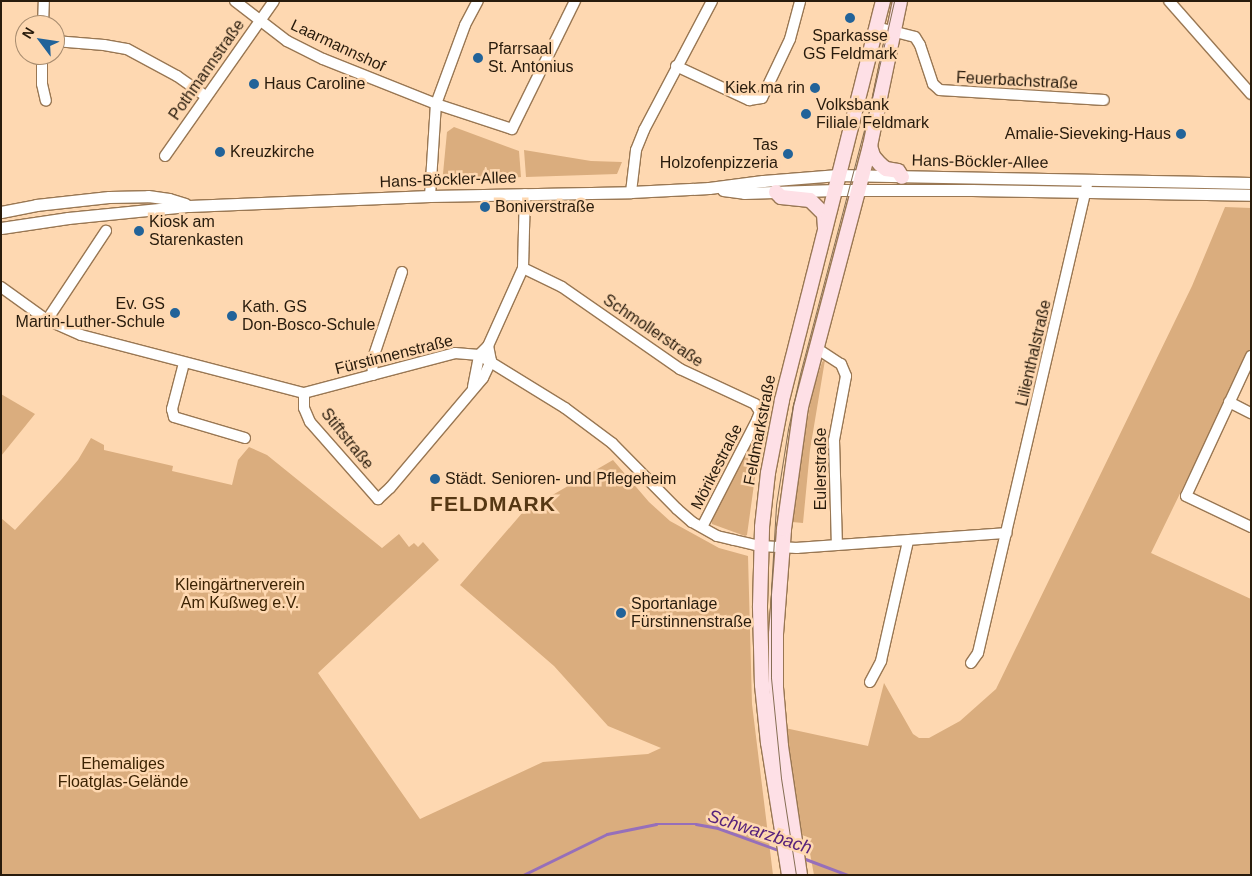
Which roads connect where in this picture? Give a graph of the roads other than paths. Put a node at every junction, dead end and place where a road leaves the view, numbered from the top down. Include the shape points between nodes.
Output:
1 (44, 1) edge
2 (235, 1) edge
3 (274, 1) edge
4 (478, 1) edge
5 (575, 1) edge
6 (712, 1) edge
7 (800, 1) edge
8 (883, 1) edge
9 (900, 1) edge
10 (1169, 1) edge
11 (43, 15) edge
12 (259, 22) junction
13 (876, 27) junction
14 (893, 32) junction
15 (65, 42) edge
16 (42, 65) edge
17 (676, 66) junction
18 (1251, 94) edge
19 (206, 96) junction
20 (1104, 100) dead end
21 (46, 101) dead end
22 (436, 104) junction
23 (870, 146) junction
24 (165, 156) dead end
25 (838, 176) junction
26 (863, 177) junction
27 (902, 177) junction
28 (1251, 183) edge
29 (1088, 186) junction
30 (708, 188) junction
31 (835, 190) junction
32 (858, 190) junction
33 (631, 192) junction
34 (776, 192) junction
35 (525, 194) junction
36 (1251, 195) edge
37 (135, 196) junction
38 (430, 196) junction
39 (189, 206) junction
40 (135, 211) junction
41 (1, 212) edge
42 (1, 228) edge
43 (826, 228) junction
44 (106, 231) dead end
45 (523, 268) junction
46 (402, 272) dead end
47 (1, 287) edge
48 (47, 320) junction
49 (488, 346) junction
50 (816, 348) junction
51 (479, 355) junction
52 (1251, 356) edge
53 (491, 361) junction
54 (184, 363) junction
55 (373, 375) junction
56 (473, 388) junction
57 (304, 393) junction
58 (1228, 402) junction
59 (1251, 413) edge
60 (758, 420) joint
61 (245, 438) dead end
62 (702, 527) junction
63 (1251, 528) edge
64 (1006, 532) junction
65 (908, 541) junction
66 (837, 545) junction
67 (760, 546) junction
68 (782, 548) junction
69 (971, 663) dead end
70 (870, 682) dead end
71 (789, 844) junction
72 (794, 871) edge

1 - 11 street
2 - 12 street, Laarmannshof
3 - 12 street, Pothmannstraße
4 - 22 street via 465,25
5 - 22 street, Laarmannshof via 512,129
6 - 17 street
7 - 17 street via 790,39 762,98 749,100
8 - 13 main road, Feldmarkstraße
9 - 14 main road, Feldmarkstraße
10 - 18 street
12 - 19 street, Pothmannstraße
12 - 22 street, Laarmannshof via 323,59
13 - 14 street, Feuerbachstraße
13 - 25 main road, Feldmarkstraße
14 - 20 street, Feuerbachstraße via 915,37 933,84 940,90
14 - 23 main road, Feldmarkstraße
15 - 19 street via 127,49
16 - 21 street
17 - 33 street via 636,150
19 - 24 street, Pothmannstraße
22 - 38 street
23 - 26 main road, Feldmarkstraße
23 - 27 main road via 880,164 898,171
25 - 26 street, Hans-Böckler-Allee
25 - 30 street, Hans-Böckler-Allee via 762,180
25 - 31 main road, Feldmarkstraße
26 - 27 street, Hans-Böckler-Allee
26 - 32 main road, Feldmarkstraße
27 - 29 street, Hans-Böckler-Allee via 1000,177
28 - 29 street, Hans-Böckler-Allee
29 - 32 street, Hans-Böckler-Allee
29 - 36 street, Hans-Böckler-Allee
29 - 64 street, Lilienthalstraße
30 - 33 street, Hans-Böckler-Allee
30 - 34 street, Hans-Böckler-Allee via 744,193
31 - 32 street, Hans-Böckler-Allee
31 - 34 street, Hans-Böckler-Allee
31 - 43 main road, Feldmarkstraße
32 - 50 main road, Feldmarkstraße
33 - 35 street, Hans-Böckler-Allee
34 - 43 main road via 781,197 810,200 824,214
35 - 38 street, Hans-Böckler-Allee
35 - 45 street
37 - 39 street, Hans-Böckler-Allee via 169,199
37 - 40 street
37 - 41 street, Hans-Böckler-Allee via 74,200
38 - 39 street, Hans-Böckler-Allee
39 - 40 street, Hans-Böckler-Allee
40 - 42 street, Hans-Böckler-Allee
43 - 67 main road, Feldmarkstraße via 782,400 768,473
44 - 48 street
45 - 49 street
45 - 60 street, Schmollerstraße via 562,287 680,369 755,404 760,412
46 - 55 street via 372,360
47 - 48 street, Fürstinnenstraße
48 - 54 street, Fürstinnenstraße via 81,335
49 - 51 street
49 - 53 street
50 - 66 street, Eulerstraße via 841,364 846,376 834,440
50 - 68 main road, Feldmarkstraße via 801,406
51 - 53 street, Fürstinnenstraße
51 - 55 street, Fürstinnenstraße via 455,353
51 - 56 street
52 - 58 street
53 - 56 street via 483,378
53 - 62 street, Fürstinnenstraße via 565,408 612,443 677,510
54 - 57 street, Fürstinnenstraße
54 - 61 street via 172,409 174,417
55 - 57 street, Fürstinnenstraße
56 - 57 street, Stiftstraße via 378,499 310,422 304,408
58 - 59 street
58 - 63 street via 1186,496
60 - 62 street, Mörikestraße
62 - 67 street, Fürstinnenstraße via 717,536
64 - 65 street
64 - 69 street, Lilienthalstraße via 978,653
65 - 66 street
65 - 70 street via 881,661
66 - 68 street
67 - 68 street, Fürstinnenstraße
67 - 71 main road, Feldmarkstraße via 762,685 768,743
68 - 71 main road, Feldmarkstraße via 775,674
71 - 72 main road, Feldmarkstraße

